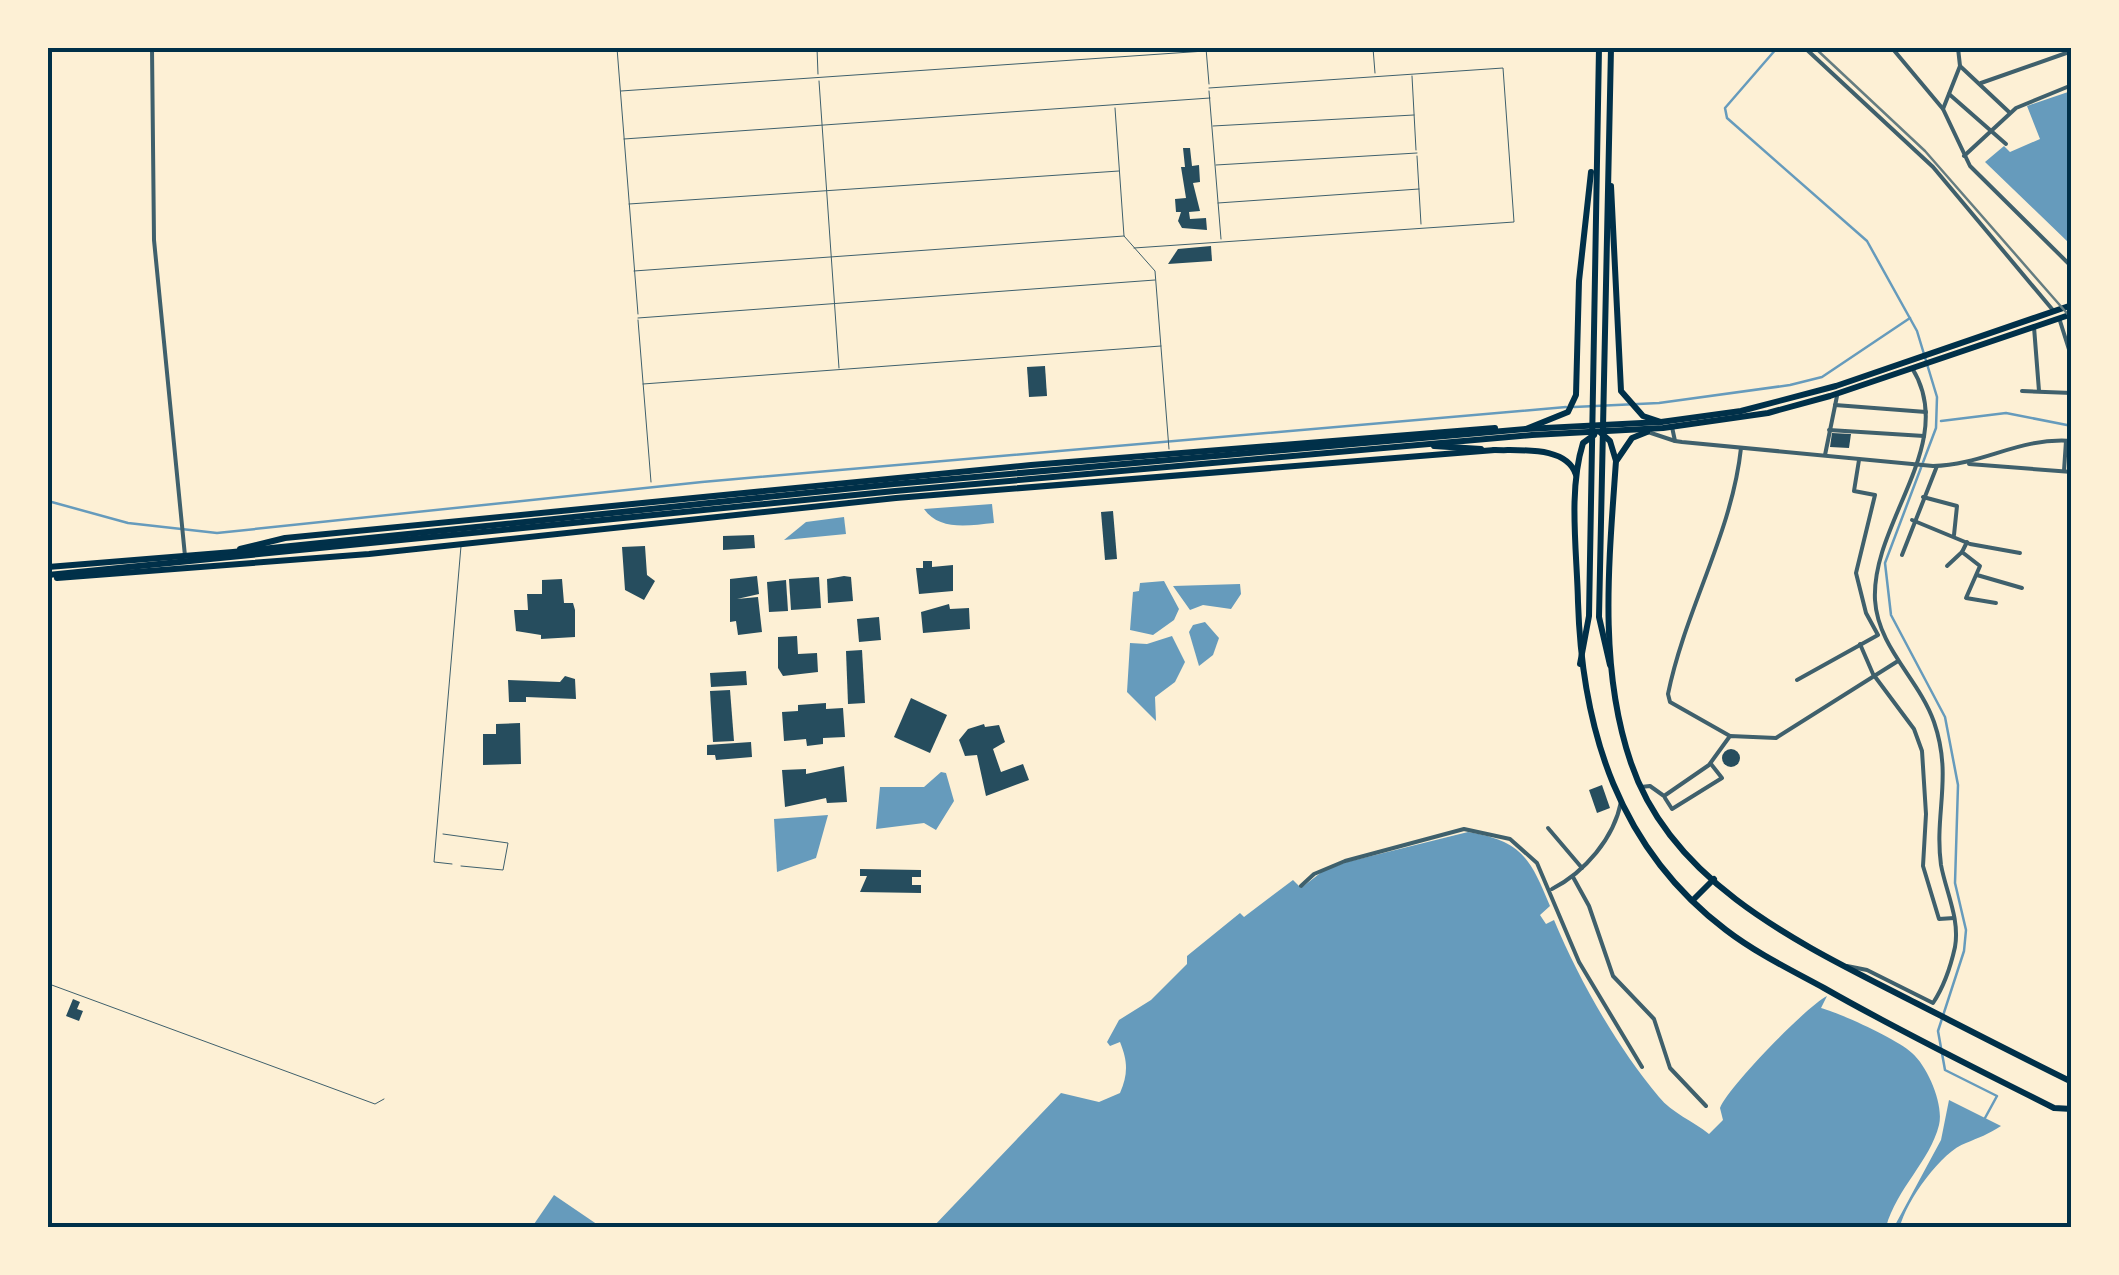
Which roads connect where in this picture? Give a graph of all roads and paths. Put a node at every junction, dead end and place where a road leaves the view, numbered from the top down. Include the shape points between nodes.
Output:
1 (152, 48) edge
2 (618, 48) edge
3 (816, 48) edge
4 (1249, 48) edge
5 (1373, 48) edge
6 (1599, 48) edge
7 (1611, 48) edge
8 (1805, 48) edge
9 (1892, 48) edge
10 (1958, 48) edge
11 (1206, 49) edge
12 (2072, 51) edge
13 (1960, 66) junction
14 (1412, 74) junction
15 (1376, 76) junction
16 (819, 77) junction
17 (1981, 82) junction
18 (2072, 85) edge
19 (1209, 88) junction
20 (621, 92) junction
21 (1949, 94) junction
22 (1210, 98) junction
23 (1114, 105) junction
24 (1943, 109) junction
25 (2009, 112) junction
26 (1414, 115) junction
27 (822, 125) junction
28 (1213, 126) junction
29 (1990, 131) junction
30 (624, 139) junction
31 (2006, 144) dead end
32 (1417, 153) junction
33 (1609, 155) junction
34 (1594, 156) junction
35 (1964, 156) junction
36 (1216, 165) junction
37 (1119, 171) junction
38 (1419, 189) junction
39 (826, 190) junction
40 (629, 204) junction
41 (1218, 204) junction
42 (1421, 228) junction
43 (1124, 236) junction
44 (1221, 241) junction
45 (1134, 248) junction
46 (831, 256) junction
47 (2072, 267) edge
48 (634, 272) junction
49 (1155, 280) junction
50 (834, 304) junction
51 (2072, 305) edge
52 (2063, 317) edge
53 (638, 318) junction
54 (2034, 327) junction
55 (2072, 327) edge
56 (1969, 345) junction
57 (1161, 346) junction
58 (2072, 359) edge
59 (1911, 366) junction
60 (839, 369) junction
61 (643, 384) junction
62 (1836, 390) junction
63 (2022, 390) dead end
64 (2039, 390) junction
65 (2072, 393) edge
66 (1835, 405) junction
67 (1926, 412) junction
68 (1627, 424) junction
69 (1562, 426) junction
70 (1665, 426) junction
71 (1526, 429) junction
72 (1829, 430) junction
73 (1600, 432) junction
74 (1648, 432) junction
75 (1924, 436) junction
76 (1675, 441) junction
77 (2069, 441) edge
78 (1410, 445) junction
79 (1741, 446) junction
80 (1494, 450) junction
81 (1825, 455) junction
82 (1169, 457) junction
83 (1858, 460) junction
84 (1616, 461) junction
85 (1969, 464) junction
86 (1914, 465) junction
87 (1935, 466) junction
88 (2064, 471) junction
89 (2072, 472) edge
90 (1577, 481) junction
91 (650, 482) dead end
92 (891, 491) junction
93 (1924, 497) junction
94 (695, 511) junction
95 (1912, 520) junction
96 (461, 533) junction
97 (1954, 536) junction
98 (1967, 542) junction
99 (1962, 552) junction
100 (2020, 552) dead end
101 (1902, 555) dead end
102 (185, 559) junction
103 (1948, 566) dead end
104 (48, 567) edge
105 (1976, 575) junction
106 (48, 577) edge
107 (2022, 588) dead end
108 (1996, 603) dead end
109 (1860, 644) junction
110 (1898, 661) junction
111 (1580, 664) junction
112 (1610, 666) junction
113 (1874, 676) junction
114 (1797, 680) dead end
115 (1730, 736) junction
116 (1711, 764) junction
117 (1641, 787) junction
118 (1664, 796) junction
119 (1621, 802) junction
120 (1548, 828) dead end
121 (440, 834) junction
122 (452, 864) dead end
123 (461, 866) dead end
124 (1582, 868) junction
125 (1573, 877) junction
126 (1714, 878) junction
127 (1301, 886) dead end
128 (1552, 890) junction
129 (1692, 900) junction
130 (1954, 918) junction
131 (1847, 966) junction
132 (49, 984) edge
133 (1642, 1068) dead end
134 (2072, 1082) edge
135 (384, 1099) dead end
136 (1706, 1106) dead end
137 (2072, 1109) edge

1 - 102 street via 154,240
2 - 20 lane
3 - 16 lane
4 - 11 lane
5 - 15 lane
6 - 34 highway
7 - 33 highway
8 - 52 street via 1932,168
9 - 24 street
10 - 13 street
11 - 16 lane
11 - 19 lane
12 - 17 street
13 - 17 street
13 - 21 street
14 - 15 lane
14 - 26 lane
14 - 42 lane via 1504,68 1514,222
15 - 19 lane
16 - 20 lane
16 - 27 lane
17 - 25 street
18 - 25 street
19 - 22 lane
20 - 30 lane
21 - 24 street
21 - 29 street
22 - 23 lane
22 - 28 lane
23 - 27 lane
23 - 37 lane
24 - 35 street
25 - 29 street
26 - 28 lane
26 - 32 lane
27 - 30 lane
27 - 39 lane
28 - 36 lane
29 - 31 street
29 - 35 street
30 - 40 lane
32 - 36 lane
32 - 38 lane
33 - 70 highway via 1621,391 1638,412
33 - 112 highway via 1600,628
34 - 71 highway via 1579,281 1575,399 1561,416
34 - 111 highway via 1589,616
35 - 47 street
36 - 41 lane
37 - 39 lane
37 - 43 lane
38 - 41 lane
38 - 42 lane
39 - 40 lane
39 - 46 lane
40 - 48 lane
41 - 44 lane
42 - 44 lane
43 - 45 lane
43 - 46 lane
44 - 45 lane
45 - 49 lane
46 - 48 lane
46 - 50 lane
48 - 53 lane
49 - 50 lane
49 - 57 lane
50 - 53 lane
50 - 60 lane
51 - 52 highway
52 - 54 highway
52 - 55 street
52 - 56 highway
52 - 58 street
53 - 61 lane
54 - 56 highway
54 - 64 street
56 - 59 highway
57 - 60 lane
57 - 82 lane
59 - 62 highway
59 - 67 street
60 - 61 lane
61 - 91 lane
62 - 66 street
62 - 70 highway
63 - 64 street
64 - 65 street
66 - 67 street
66 - 72 street
67 - 75 street
68 - 69 highway
68 - 70 highway
68 - 73 highway
69 - 71 highway
69 - 73 highway
70 - 73 highway
70 - 74 highway
70 - 76 street
71 - 82 highway
72 - 75 street
72 - 81 street
73 - 78 highway
73 - 84 highway
73 - 90 highway via 1583,443
74 - 76 street
74 - 84 highway via 1632,438
75 - 86 street
76 - 79 street
77 - 85 street via 2031,440
77 - 88 street
78 - 80 highway
78 - 82 highway
79 - 81 street
79 - 115 street via 1735,491 1668,694 1670,702
80 - 90 highway via 1563,457
80 - 92 highway
81 - 83 street
82 - 92 highway
82 - 96 highway
83 - 86 street
83 - 109 street via 1854,491 1875,495 1856,573 1878,634
84 - 112 highway
85 - 87 street
85 - 88 street
86 - 87 street
86 - 110 street via 1876,566 1876,607
87 - 93 street
88 - 89 street
90 - 111 highway
92 - 94 highway
92 - 94 highway
93 - 95 street
93 - 97 street via 1957,506
94 - 96 highway
94 - 96 highway
95 - 97 street
95 - 101 street
96 - 102 highway
96 - 102 highway
96 - 106 highway
96 - 121 lane
97 - 98 street
98 - 99 street
98 - 100 street
99 - 103 street
99 - 105 street via 1980,563
102 - 104 highway
102 - 106 highway
105 - 107 street
105 - 108 street via 1966,598
109 - 113 street
109 - 114 street
110 - 113 street
110 - 130 street via 1930,712 1944,756 1940,857
111 - 119 highway via 1596,736
112 - 117 highway
113 - 115 street via 1776,738
113 - 130 street via 1906,716 1922,751 1923,866 1939,919
115 - 116 street
116 - 118 street
116 - 118 street via 1722,778 1709,788 1672,809
117 - 118 street
117 - 126 highway via 1668,829
119 - 124 street via 1616,828
119 - 129 highway via 1661,868
120 - 124 street
121 - 122 lane via 434,862
121 - 123 lane via 508,843 503,870
124 - 125 street
125 - 128 street
125 - 136 street via 1613,976 1654,1019 1681,1083
126 - 129 highway
126 - 131 highway via 1781,932
127 - 128 street via 1358,856 1482,829 1518,843
128 - 133 street via 1579,962
129 - 137 highway via 1748,946 1884,1022 2054,1108
130 - 131 street via 1956,944 1933,1003
131 - 134 highway
132 - 135 lane via 375,1104

